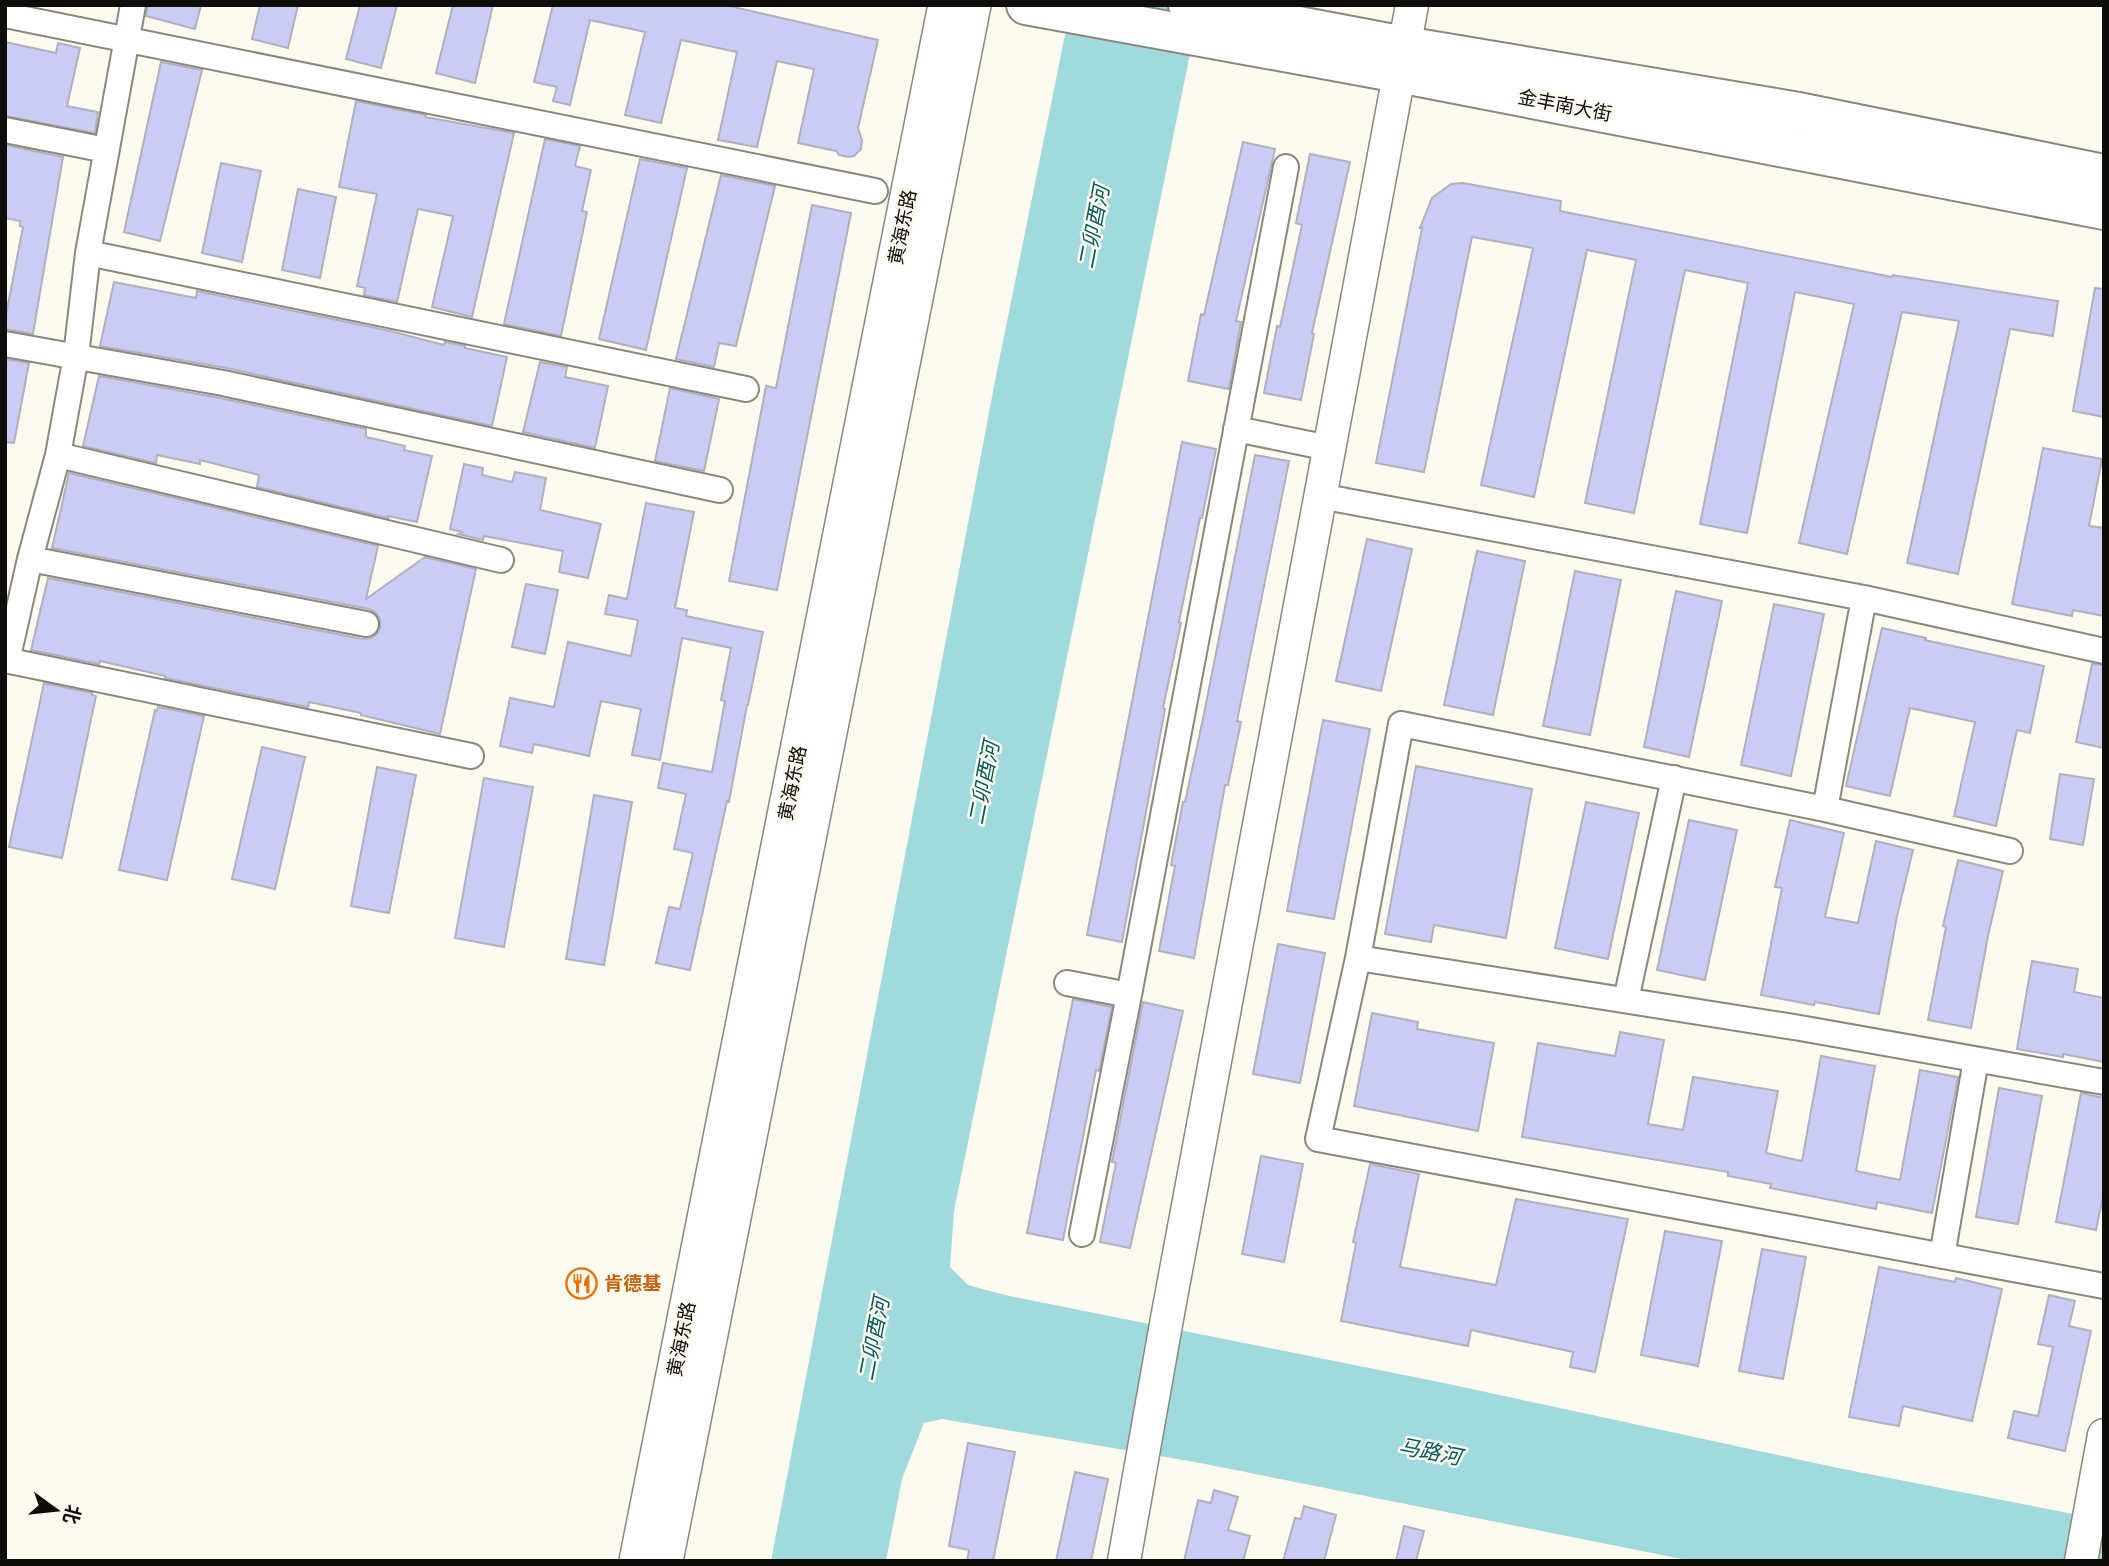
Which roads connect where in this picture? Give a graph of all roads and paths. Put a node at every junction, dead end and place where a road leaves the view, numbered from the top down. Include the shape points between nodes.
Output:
1 (133, 5) edge
2 (946, 5) edge
3 (973, 5) edge
4 (1026, 5) edge
5 (1188, 5) edge
6 (1412, 5) edge
7 (5, 15) edge
8 (126, 40) junction
9 (1401, 60) junction
10 (5, 130) edge
11 (106, 150) junction
12 (1286, 167) dead end
13 (2104, 174) edge
14 (875, 191) dead end
15 (2104, 210) edge
16 (88, 253) junction
17 (5, 344) edge
18 (76, 356) junction
19 (746, 389) dead end
20 (1236, 429) junction
21 (1329, 449) junction
22 (58, 455) junction
23 (720, 490) dead end
24 (1320, 496) junction
25 (30, 559) junction
26 (501, 560) dead end
27 (1864, 598) junction
28 (366, 624) dead end
29 (2104, 651) edge
30 (6, 661) edge
31 (471, 756) dead end
32 (1674, 778) junction
33 (1825, 809) junction
34 (2010, 851) dead end
35 (1358, 958) junction
36 (1067, 983) dead end
37 (1129, 995) junction
38 (1626, 1000) junction
39 (1976, 1060) junction
40 (2104, 1082) edge
41 (1082, 1234) dead end
42 (1942, 1256) junction
43 (2104, 1286) edge
44 (2104, 1435) edge
45 (637, 1561) edge
46 (665, 1561) edge
47 (1124, 1561) edge
48 (2081, 1561) edge

1 - 8 street
2 - 45 main road, 黄海东路
3 - 46 main road, 黄海东路
4 - 9 main road, 金丰南大街
5 - 9 main road, 金丰南大街
6 - 9 street
7 - 8 street
8 - 11 street
8 - 14 street
9 - 13 main road, 金丰南大街 via 1799,112
9 - 15 main road, 金丰南大街
9 - 21 street
10 - 11 street
11 - 16 street
12 - 20 street
16 - 18 street
16 - 19 street
17 - 18 street
18 - 22 street
18 - 23 street
20 - 21 street
20 - 37 street
21 - 24 street
22 - 25 street
22 - 26 street
24 - 27 street
24 - 47 street
25 - 28 street
25 - 30 street
27 - 29 street
27 - 33 street
30 - 31 street
32 - 33 street
32 - 35 street via 1401,723
32 - 38 street
33 - 34 street
35 - 38 street
35 - 42 street via 1318,1139
36 - 37 street
37 - 41 street
38 - 39 street
39 - 40 street
39 - 42 street
42 - 43 street
44 - 48 street

